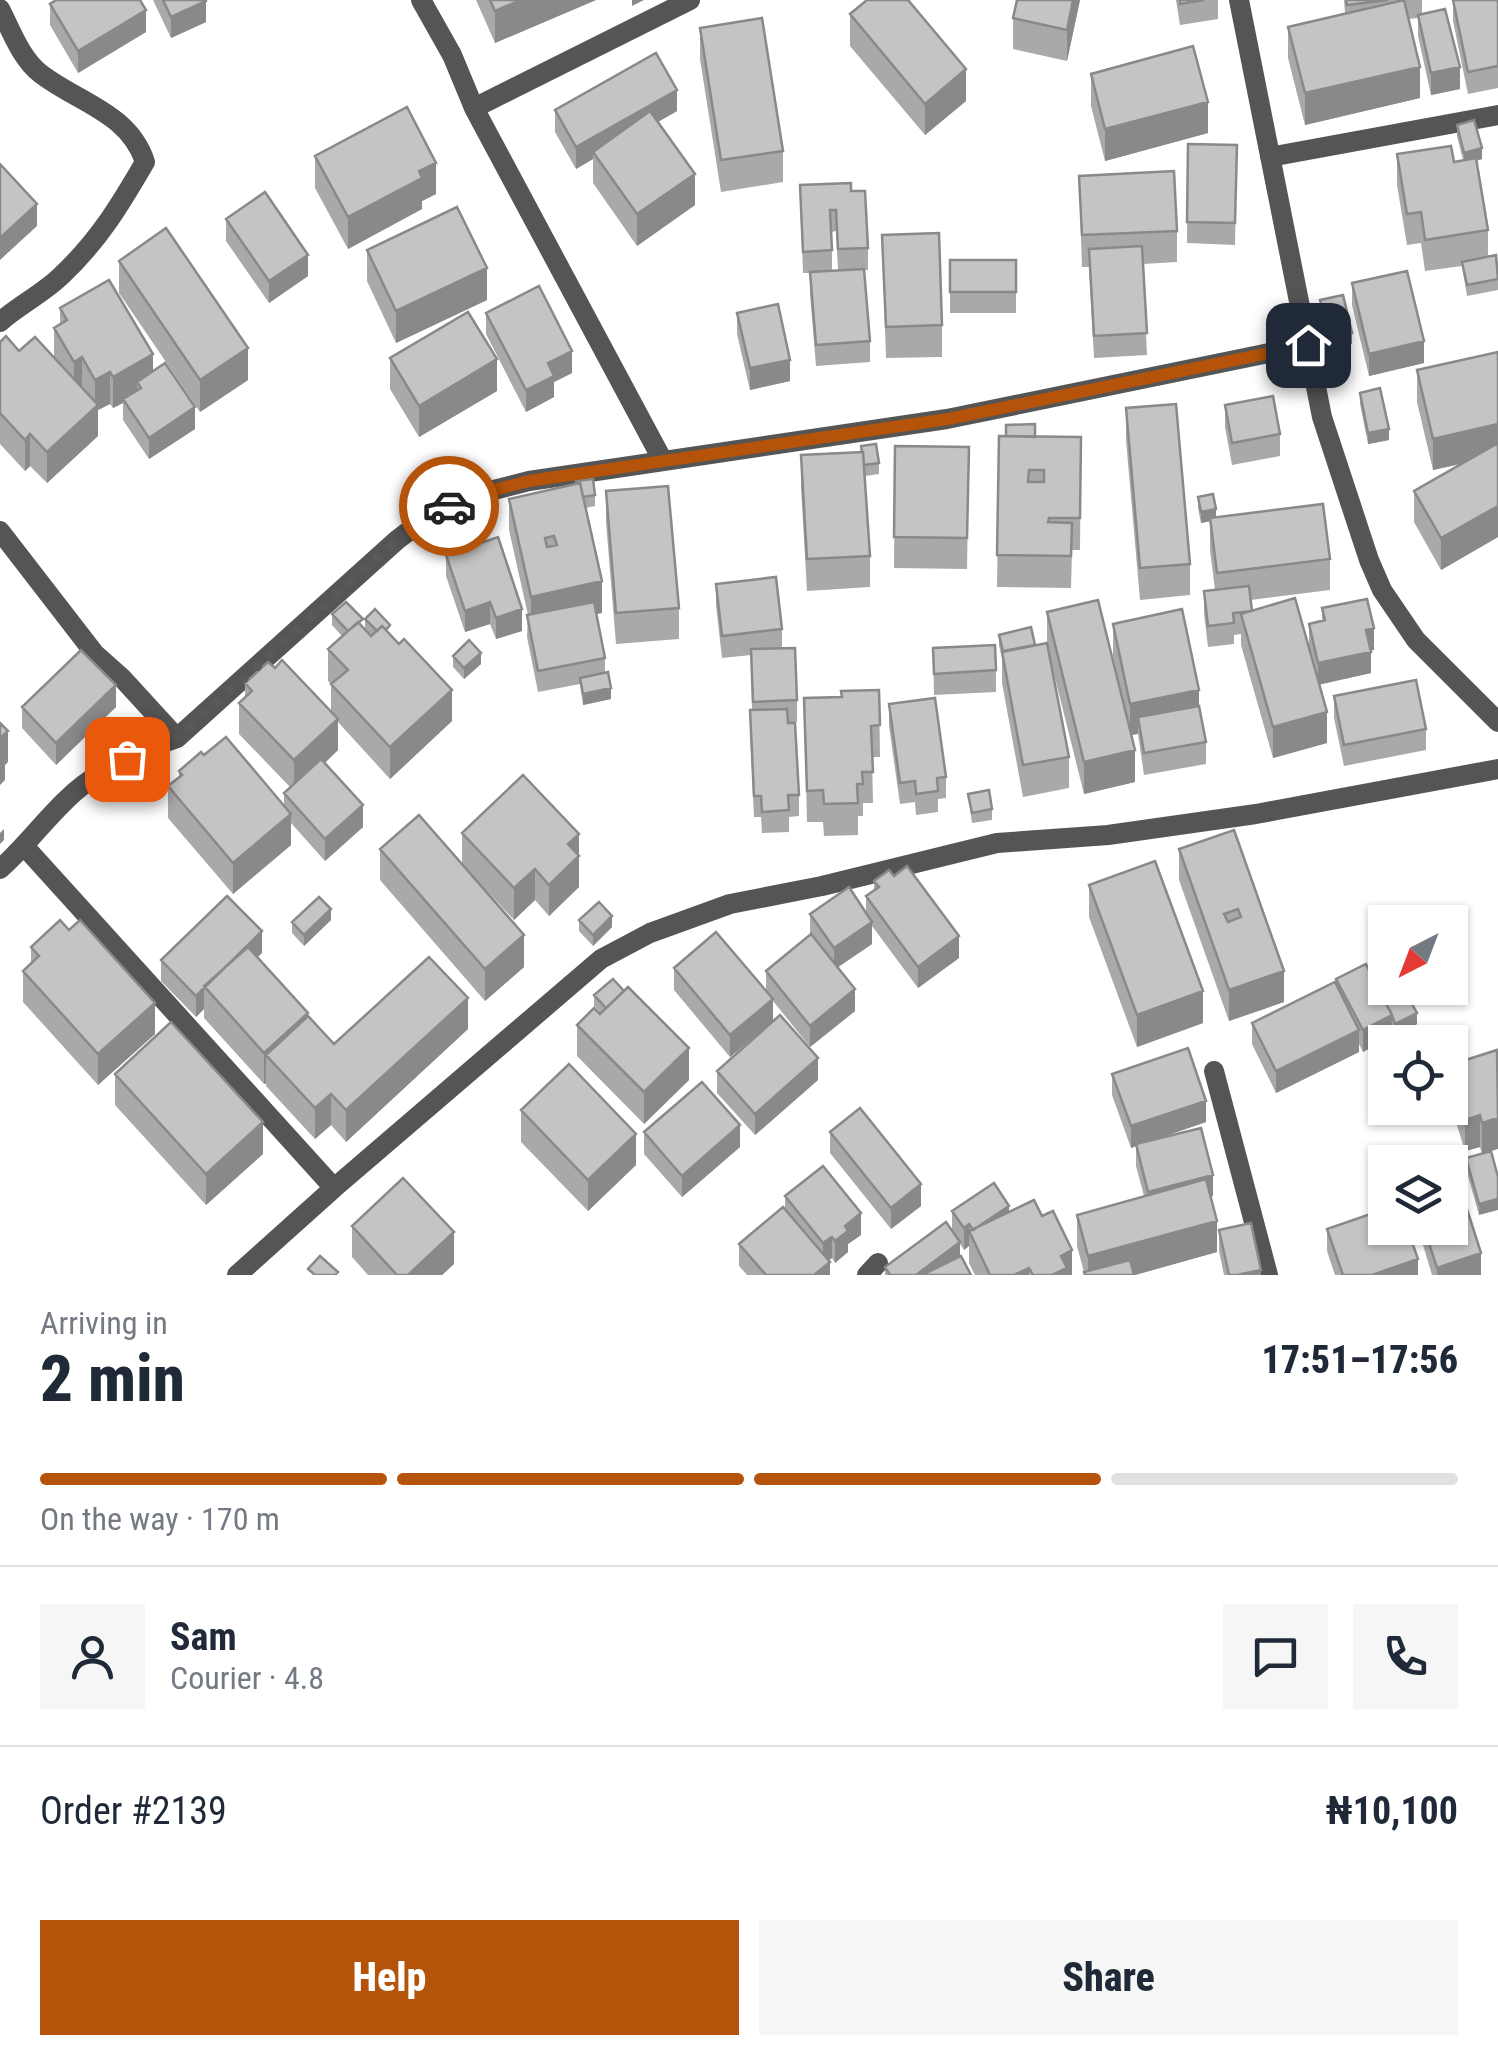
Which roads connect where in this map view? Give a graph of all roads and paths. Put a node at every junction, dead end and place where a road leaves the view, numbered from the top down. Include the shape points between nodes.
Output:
1 (421, 0) edge
2 (690, 0) edge
3 (1239, 0) edge
4 (0, 9) edge
5 (474, 108) junction
6 (1498, 115) edge
7 (1270, 157) junction
8 (0, 322) edge
9 (1308, 345) junction
10 (663, 461) junction
11 (0, 531) edge
12 (1498, 722) edge
13 (177, 738) junction
14 (1498, 768) edge
15 (26, 846) junction
16 (0, 869) edge
17 (1214, 1071) dead end
18 (334, 1188) junction
19 (237, 1275) edge
20 (1268, 1275) edge

1 - 5 street
2 - 5 street
3 - 7 street
4 - 8 street via 38,72 118,122 134,136 145,162 108,225 60,277
5 - 10 street
6 - 7 street
7 - 9 street
9 - 10 street via 948,419
9 - 12 street via 1322,417 1382,590 1416,640
10 - 13 street via 529,481 432,514
11 - 13 street via 95,654
13 - 15 street via 146,748 68,798
14 - 18 street via 1108,836 997,843 730,904 601,959
15 - 16 street
15 - 18 street
17 - 20 street
18 - 19 street

